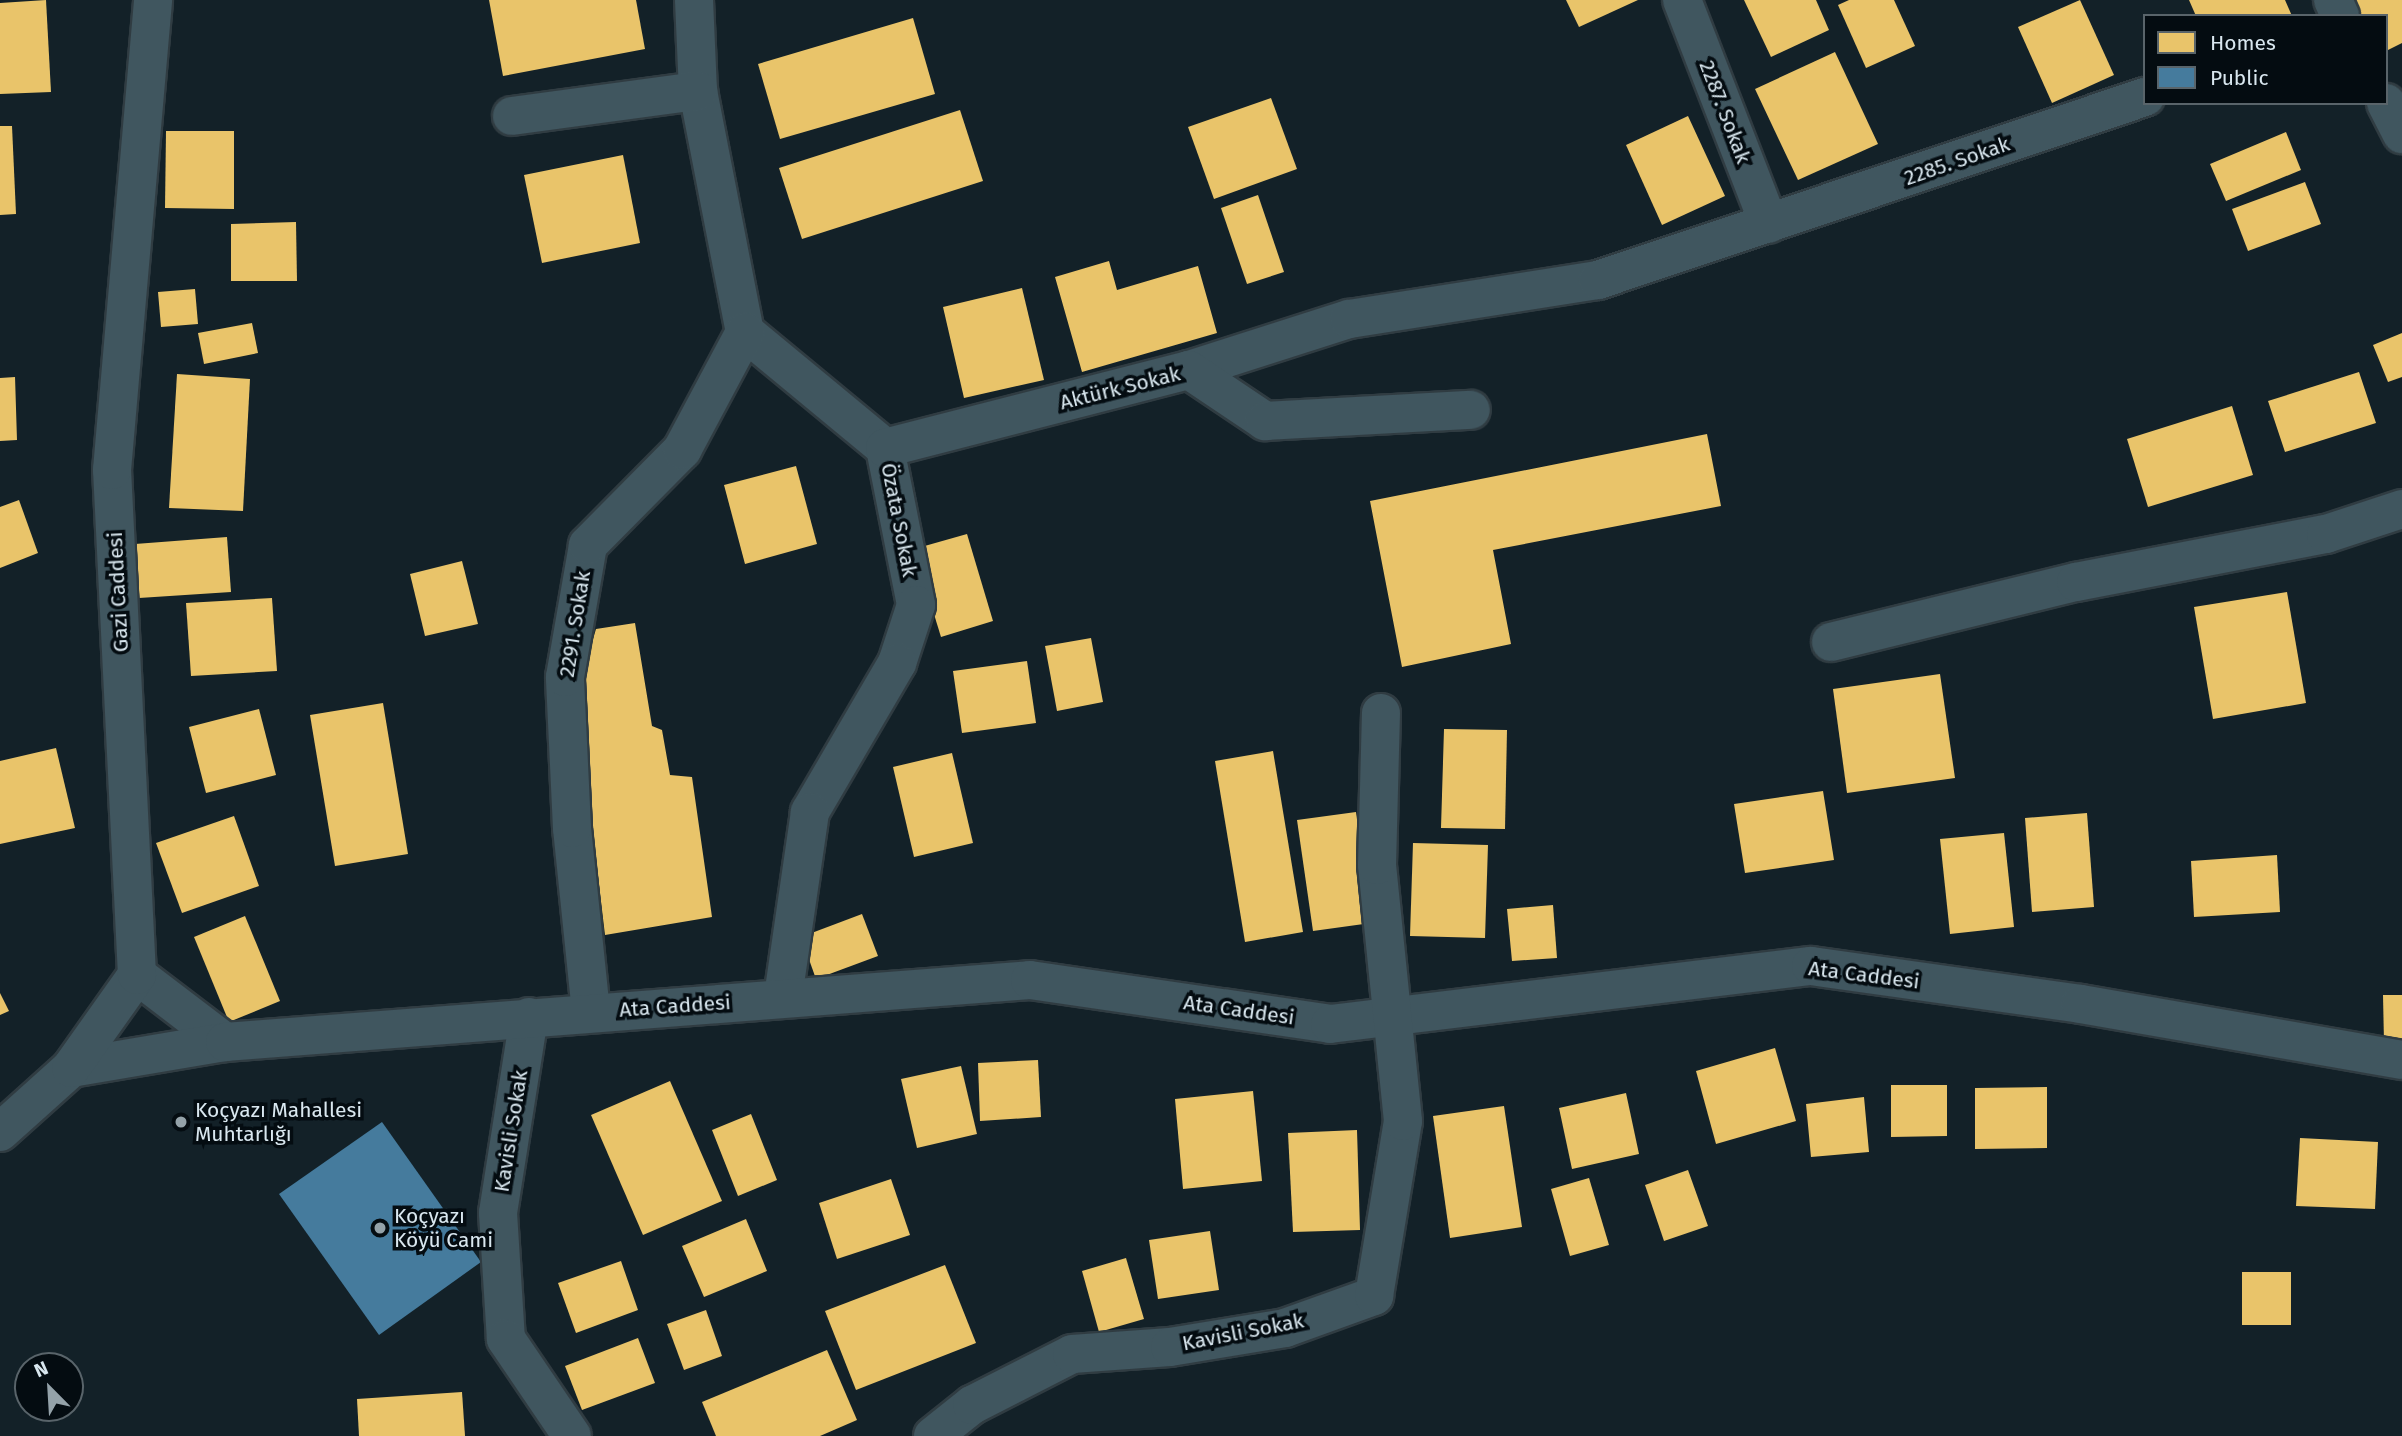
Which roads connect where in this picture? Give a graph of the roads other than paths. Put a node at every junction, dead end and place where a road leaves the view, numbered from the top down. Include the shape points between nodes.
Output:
1 (153, 0) edge
2 (694, 0) edge
3 (1682, 0) edge
4 (698, 91) junction
5 (2143, 98) edge
6 (2387, 105) edge
7 (512, 116) dead end
8 (2402, 134) edge
9 (1769, 224) junction
10 (745, 332) junction
11 (1189, 370) junction
12 (1471, 410) dead end
13 (885, 448) junction
14 (2402, 509) edge
15 (1830, 642) dead end
16 (1381, 713) dead end
17 (136, 975) junction
18 (783, 998) junction
19 (591, 1012) junction
20 (529, 1017) junction
21 (1393, 1017) junction
22 (225, 1042) junction
23 (2402, 1060) edge
24 (71, 1068) junction
25 (0, 1132) edge
26 (572, 1436) edge
27 (933, 1436) edge

1 - 17 street, Gazi Caddesi via 112,470
2 - 4 street
3 - 9 street, 2287. Sokak
4 - 7 street
4 - 10 street
5 - 9 street, 2285. Sokak
6 - 8 street
9 - 11 street, 2285. Sokak via 1598,279 1349,319
10 - 13 street, Özata Sokak
10 - 19 street, 2291. Sokak via 682,450 587,545 565,677 572,828
11 - 12 street, Aktürk Sokak via 1265,421
11 - 13 street, Aktürk Sokak
13 - 18 street, Özata Sokak via 916,605 897,663 810,812
14 - 15 street via 2326,534 2076,582
16 - 21 street via 1377,865
17 - 22 street
17 - 24 street
18 - 19 street, Ata Caddesi
18 - 21 street, Ata Caddesi via 1030,979 1330,1024
19 - 20 street, Ata Caddesi
20 - 22 street, Ata Caddesi
20 - 26 street, Kavisli Sokak via 498,1213 506,1339
21 - 23 street, Ata Caddesi via 1811,966 2081,1004
21 - 27 street, Kavisli Sokak via 1404,1121 1374,1296 1285,1328 1170,1347 1072,1354 972,1405
22 - 24 street, Ata Caddesi
24 - 25 street

